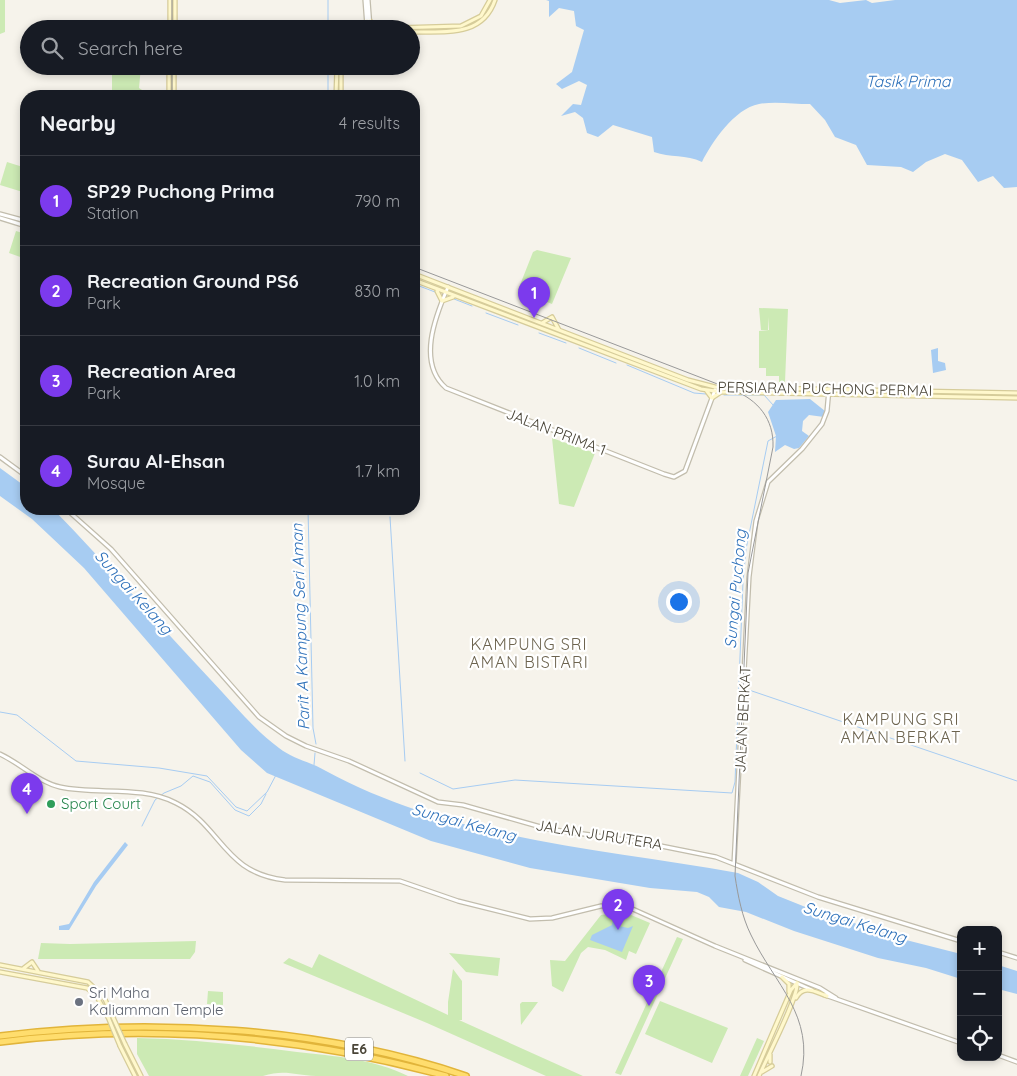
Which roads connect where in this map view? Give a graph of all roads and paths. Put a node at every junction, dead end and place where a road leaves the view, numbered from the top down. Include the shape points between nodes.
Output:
1 (170, 0) edge
2 (175, 0) edge
3 (366, 0) edge
4 (490, 0) edge
5 (495, 0) edge
6 (170, 20) edge
7 (175, 20) edge
8 (369, 20) edge
9 (420, 27) edge
10 (420, 32) edge
11 (169, 75) edge
12 (174, 75) edge
13 (337, 75) edge
14 (341, 75) edge
15 (169, 90) edge
16 (174, 90) edge
17 (336, 90) edge
18 (341, 90) edge
19 (0, 214) edge
20 (0, 218) edge
21 (20, 219) edge
22 (20, 224) edge
23 (420, 276) edge
24 (420, 283) edge
25 (448, 287) junction
26 (437, 290) junction
27 (445, 293) junction
28 (456, 297) junction
29 (442, 301) junction
30 (540, 323) junction
31 (559, 330) junction
32 (624, 358) junction
33 (715, 389) junction
34 (706, 390) junction
35 (829, 391) junction
36 (722, 392) junction
37 (1017, 393) edge
38 (712, 398) junction
39 (1017, 398) edge
40 (0, 457) edge
41 (20, 472) edge
42 (73, 515) edge
43 (0, 754) edge
44 (734, 863) junction
45 (957, 940) edge
46 (1002, 953) edge
47 (738, 955) junction
48 (1017, 958) edge
49 (0, 965) edge
50 (21, 969) junction
51 (773, 969) junction
52 (38, 971) junction
53 (0, 972) edge
54 (782, 977) junction
55 (797, 983) junction
56 (824, 990) junction
57 (827, 996) junction
58 (836, 998) junction
59 (784, 1006) junction
60 (790, 1007) junction
61 (110, 1016) junction
62 (209, 1032) junction
63 (0, 1036) edge
64 (0, 1042) edge
65 (957, 1042) edge
66 (123, 1045) junction
67 (770, 1051) junction
68 (763, 1054) junction
69 (1002, 1057) edge
70 (765, 1062) junction
71 (770, 1062) dead end
72 (1017, 1062) edge
73 (759, 1065) junction
74 (772, 1066) dead end
75 (760, 1075) edge
76 (136, 1076) edge
77 (141, 1076) edge
78 (446, 1076) edge
79 (466, 1076) edge
80 (754, 1076) edge

1 - 6 main road
2 - 7 main road
3 - 8 street
4 - 9 main road via 481,16 461,26
5 - 10 main road via 484,19 473,27 454,32
11 - 15 main road
12 - 16 main road
13 - 17 main road
14 - 18 main road
19 - 21 street
20 - 22 street
23 - 25 main road, PERSIARAN PUCHONG PERMAI
24 - 26 main road, PERSIARAN PUCHONG PERMAI
25 - 27 street, JALAN PRIMA 1
25 - 30 main road, PERSIARAN PUCHONG PERMAI
26 - 27 main road, PERSIARAN PUCHONG PERMAI
26 - 29 main road
27 - 28 main road, PERSIARAN PUCHONG PERMAI
27 - 29 street, JALAN PRIMA 1
28 - 29 main road
28 - 32 main road, PERSIARAN PUCHONG PERMAI
29 - 38 street, JALAN PRIMA 1 via 434,324 432,360 433,373 446,388 664,474 674,476 685,471
30 - 31 main road, PERSIARAN PUCHONG PERMAI
30 - 31 main road via 552,317
31 - 32 main road, PERSIARAN PUCHONG PERMAI
32 - 33 main road, PERSIARAN PUCHONG PERMAI
32 - 34 main road, PERSIARAN PUCHONG PERMAI
33 - 34 main road, PERSIARAN PUCHONG PERMAI
33 - 35 main road, PERSIARAN PUCHONG PERMAI
33 - 36 main road, PERSIARAN PUCHONG PERMAI
33 - 38 street, JALAN PRIMA 1
34 - 38 main road
35 - 36 main road, PERSIARAN PUCHONG PERMAI
35 - 37 main road, PERSIARAN PUCHONG PERMAI
35 - 39 main road, PERSIARAN PUCHONG PERMAI
35 - 44 street, JALAN BERKAT via 825,420 802,449 768,482 756,521 749,577
36 - 38 main road
40 - 41 street
42 - 44 street, JALAN JURUTERA via 111,549 250,708 286,736 438,802 463,805 548,829 702,853
43 - 47 street via 57,786 159,796 178,804 197,818 238,862 268,877 400,881 458,901 530,919 552,918 600,906 626,906
44 - 45 street, JALAN JURUTERA via 818,898
46 - 48 street
47 - 51 street
47 - 54 street
49 - 50 main road
50 - 52 main road
50 - 52 main road via 32,962
51 - 55 street
51 - 56 street
52 - 61 main road via 88,982 104,997
53 - 61 main road via 87,988 96,995
54 - 55 street
54 - 59 main road via 790,986
55 - 56 street
55 - 57 street
55 - 59 main road
55 - 60 main road
56 - 58 street
57 - 58 street
57 - 60 main road via 803,989
58 - 65 street
59 - 68 main road
60 - 67 main road
61 - 66 main road, bridge
62 - 63 highway, E6 via 101,1028 42,1030
62 - 64 highway, E6 via 100,1033
62 - 78 highway, E6 via 365,1055
62 - 79 highway, E6 via 250,1032 361,1049
66 - 76 main road
66 - 77 main road
67 - 70 main road
67 - 71 main road
68 - 70 main road
68 - 73 main road
69 - 72 street
70 - 73 main road
70 - 75 main road
73 - 80 main road
74 - 75 main road

